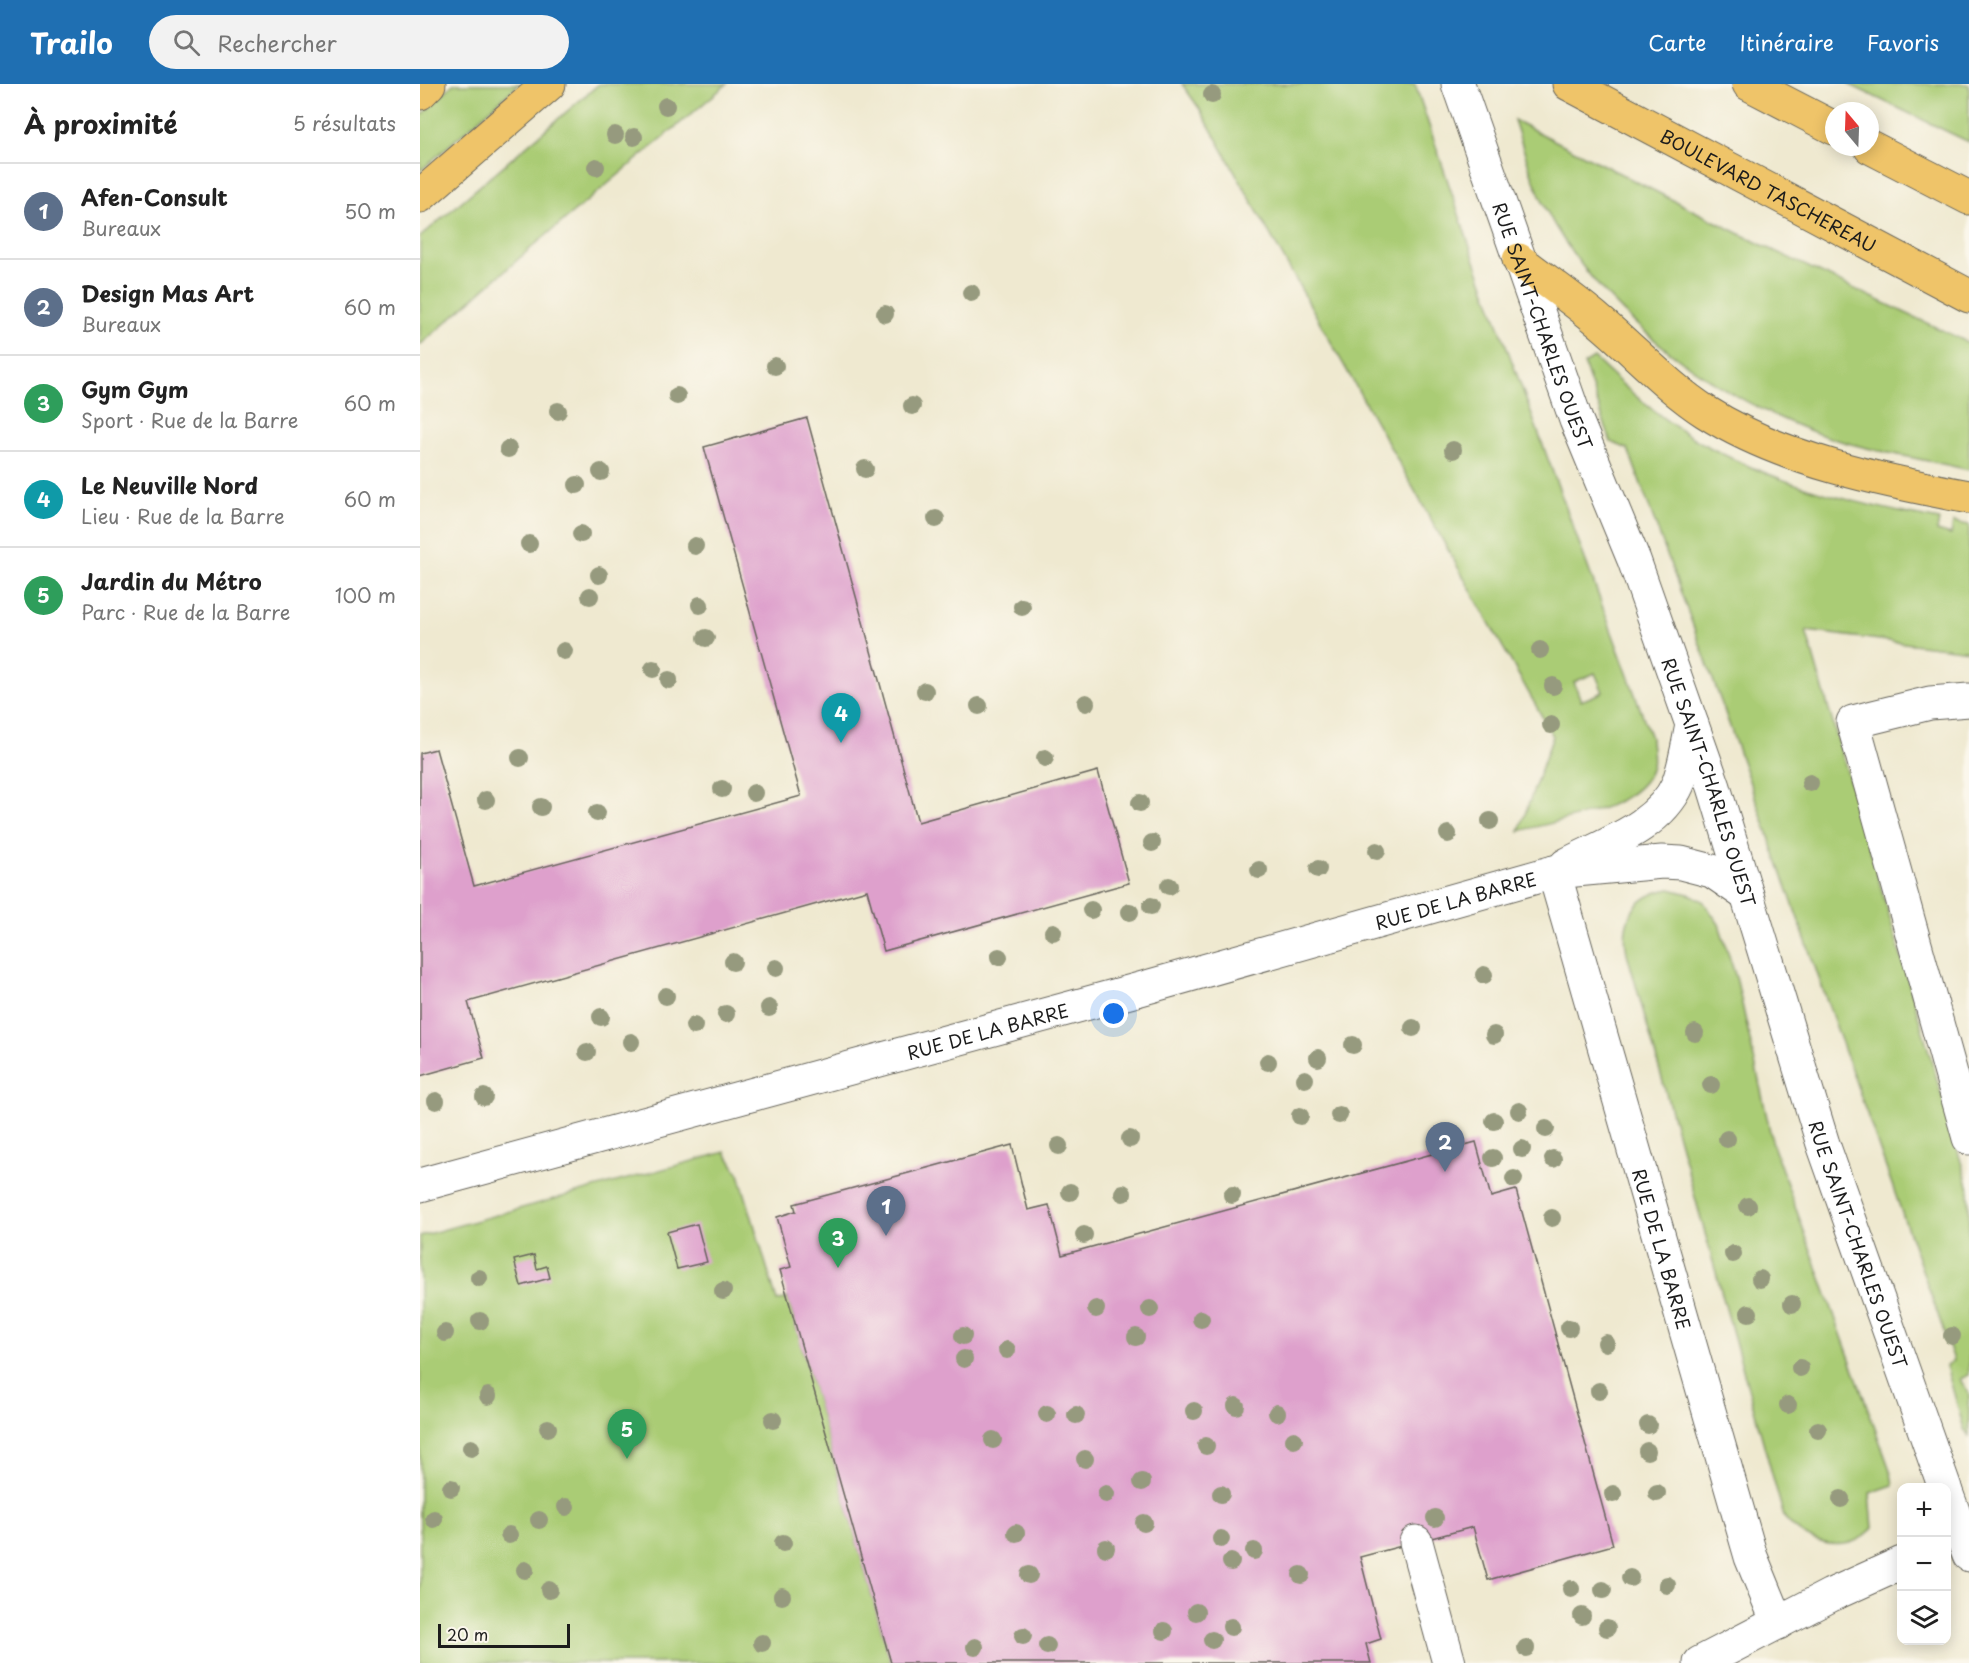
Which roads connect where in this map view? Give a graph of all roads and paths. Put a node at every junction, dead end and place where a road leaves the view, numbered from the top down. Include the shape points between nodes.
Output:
1 (429, 84) edge
2 (549, 84) edge
3 (1458, 84) edge
4 (1569, 84) edge
5 (1749, 84) edge
6 (420, 93) edge
7 (1825, 123) edge
8 (1879, 152) edge
9 (420, 196) edge
10 (1969, 198) edge
11 (1519, 260) junction
12 (1969, 296) edge
13 (1969, 497) edge
14 (1969, 700) edge
15 (1692, 725) junction
16 (1554, 872) junction
17 (1747, 895) junction
18 (1969, 1138) edge
19 (420, 1185) edge
20 (1943, 1483) edge
21 (1951, 1504) edge
22 (1961, 1535) edge
23 (1416, 1542) dead end
24 (1897, 1565) edge
25 (1778, 1623) junction
26 (1449, 1663) edge
27 (1700, 1663) edge

1 - 6 highway
2 - 9 highway
3 - 11 street, RUE SAINT-CHARLES OUEST
4 - 12 highway, BOULEVARD TASCHEREAU
5 - 7 highway
8 - 10 highway
11 - 13 highway via 1600,322 1653,372 1715,417 1813,460
11 - 15 street, RUE SAINT-CHARLES OUEST via 1576,420 1634,560
14 - 18 street via 1930,703 1853,722
15 - 16 street, RUE DE LA BARRE via 1678,784 1667,803 1643,824
15 - 17 street, RUE SAINT-CHARLES OUEST
16 - 17 street, RUE DE LA BARRE via 1662,861 1682,863 1712,871
16 - 19 street, RUE DE LA BARRE
16 - 25 street, RUE DE LA BARRE via 1751,1557
17 - 20 street, RUE SAINT-CHARLES OUEST via 1823,1144
21 - 22 street
23 - 26 street
24 - 25 street
25 - 27 street

